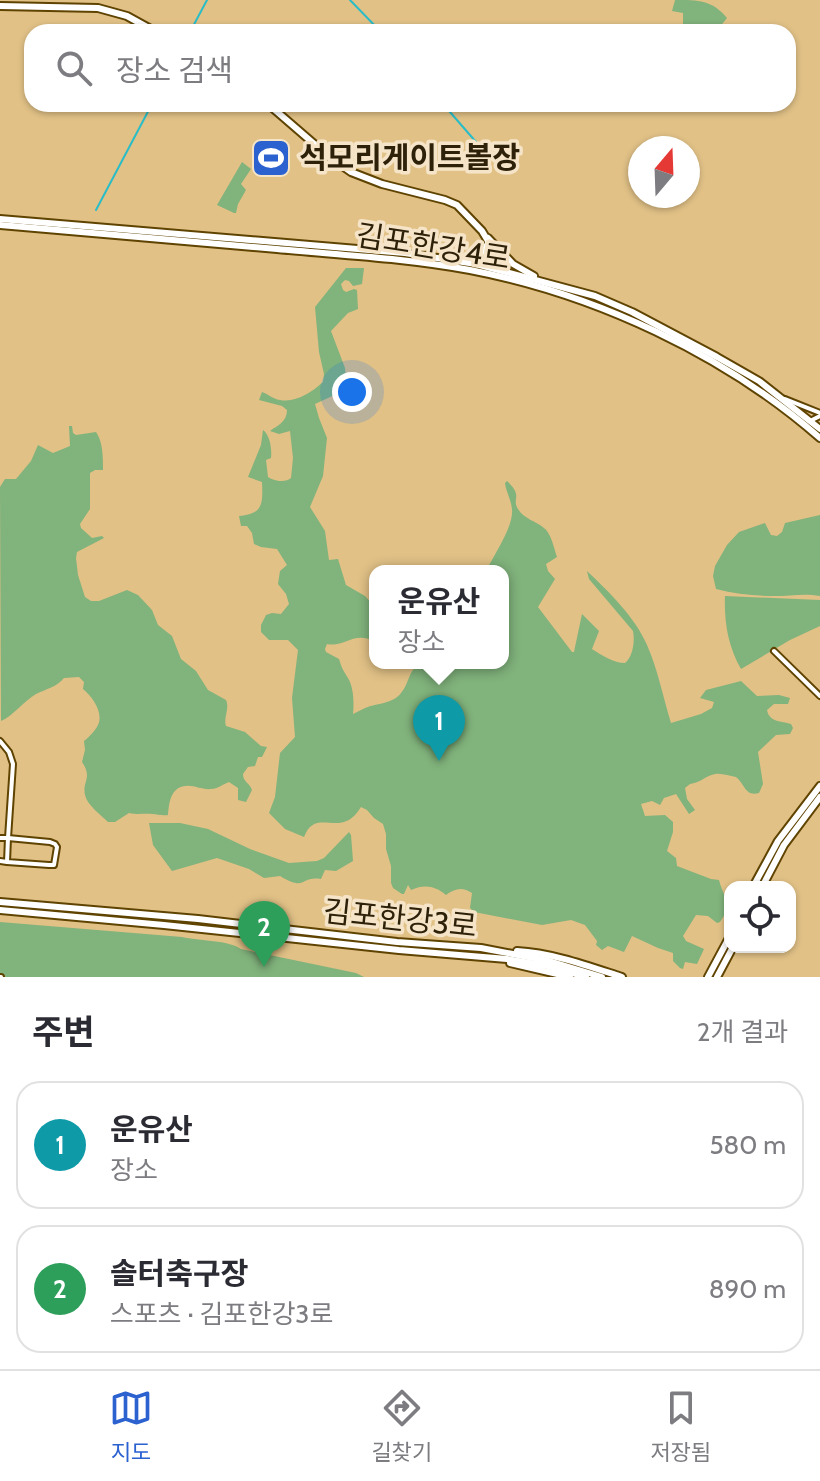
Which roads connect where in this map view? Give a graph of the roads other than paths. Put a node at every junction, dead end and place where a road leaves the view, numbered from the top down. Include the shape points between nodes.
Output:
1 (0, 6) edge
2 (142, 24) edge
3 (277, 112) edge
4 (0, 219) edge
5 (0, 225) edge
6 (482, 231) junction
7 (488, 241) junction
8 (459, 260) junction
9 (489, 267) junction
10 (545, 282) junction
11 (779, 395) junction
12 (820, 414) edge
13 (808, 423) junction
14 (820, 429) edge
15 (820, 438) edge
16 (774, 651) dead end
17 (820, 696) edge
18 (0, 741) edge
19 (820, 786) edge
20 (820, 797) edge
21 (0, 838) edge
22 (8, 838) junction
23 (0, 861) edge
24 (7, 862) junction
25 (756, 881) edge
26 (765, 881) edge
27 (0, 902) edge
28 (0, 910) edge
29 (724, 947) edge
30 (481, 948) junction
31 (730, 953) edge
32 (483, 957) junction
33 (570, 977) edge
34 (586, 977) edge
35 (602, 977) edge
36 (622, 977) edge
37 (708, 977) edge
38 (717, 977) edge

1 - 2 street via 98,8
3 - 6 street via 341,166 382,184 451,202
4 - 8 street, 김포한강4로
5 - 13 street, 김포한강4로 via 386,258 488,274 614,312 715,363
6 - 7 street
6 - 10 street via 513,264
7 - 8 street via 483,254
7 - 9 street
8 - 9 street, 김포한강4로
9 - 10 street, 김포한강4로
10 - 11 street, 김포한강4로 via 632,312
11 - 12 street
11 - 13 street, 김포한강4로
12 - 13 street
13 - 14 street, 김포한강4로
13 - 15 street, 김포한강4로
16 - 17 street
18 - 22 street via 13,764
19 - 25 street via 778,841
20 - 26 street
21 - 22 street
22 - 24 street
22 - 24 street via 57,847 54,865
23 - 24 street
27 - 30 street, 김포한강3로
28 - 32 street, 김포한강3로
29 - 37 street
30 - 35 street, 김포한강3로
30 - 36 street via 545,955
31 - 38 street
32 - 33 street
32 - 34 street, 김포한강3로

